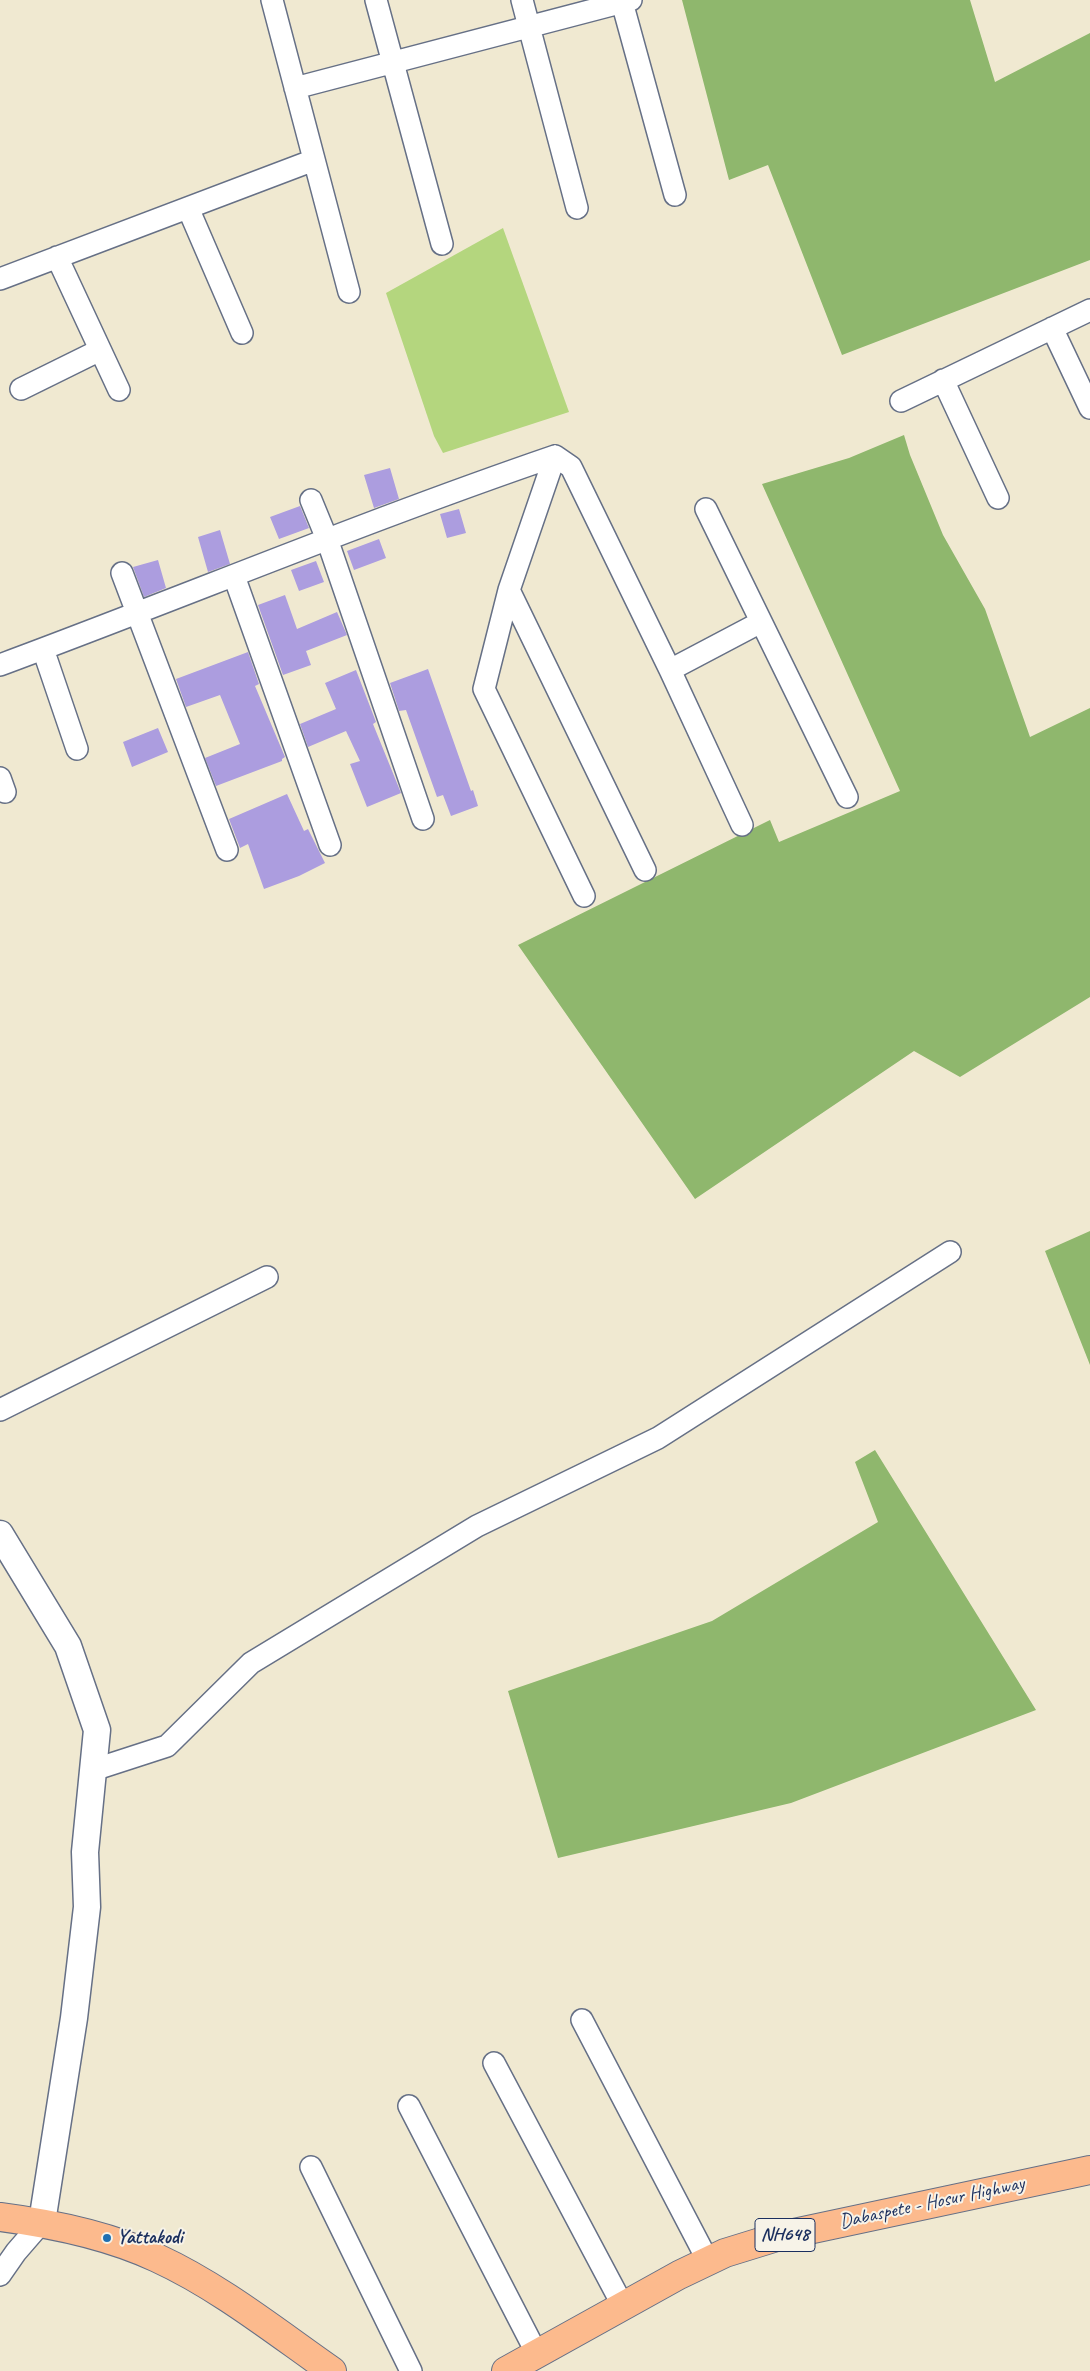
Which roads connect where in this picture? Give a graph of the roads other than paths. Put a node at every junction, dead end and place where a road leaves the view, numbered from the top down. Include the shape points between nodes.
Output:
1 (272, 0) edge
2 (376, 0) edge
3 (522, 0) edge
4 (626, 1) edge
5 (529, 26) junction
6 (392, 62) junction
7 (295, 88) junction
8 (314, 160) junction
9 (675, 195) dead end
10 (188, 208) junction
11 (577, 208) dead end
12 (442, 244) dead end
13 (57, 257) junction
14 (0, 279) edge
15 (349, 292) dead end
16 (1090, 310) edge
17 (1052, 328) junction
18 (242, 333) dead end
19 (100, 350) junction
20 (943, 380) junction
21 (22, 389) dead end
22 (119, 390) dead end
23 (900, 401) dead end
24 (1090, 408) edge
25 (555, 456) junction
26 (998, 498) dead end
27 (311, 500) dead end
28 (706, 509) dead end
29 (327, 539) junction
30 (122, 573) dead end
31 (234, 576) junction
32 (509, 590) junction
33 (137, 614) junction
34 (762, 622) junction
35 (43, 649) junction
36 (0, 665) edge
37 (670, 670) junction
38 (77, 749) dead end
39 (847, 797) dead end
40 (424, 819) dead end
41 (742, 826) dead end
42 (330, 845) dead end
43 (227, 850) dead end
44 (645, 870) dead end
45 (584, 896) dead end
46 (950, 1252) dead end
47 (267, 1277) dead end
48 (0, 1410) edge
49 (0, 1534) edge
50 (93, 1770) junction
51 (582, 2020) dead end
52 (494, 2063) dead end
53 (409, 2106) dead end
54 (311, 2167) dead end
55 (1090, 2170) edge
56 (0, 2217) edge
57 (42, 2222) junction
58 (708, 2261) junction
59 (0, 2275) edge
60 (623, 2306) junction
61 (537, 2354) junction
62 (332, 2371) edge
63 (411, 2371) edge
64 (506, 2371) edge

1 - 7 street
2 - 6 street
3 - 5 street
4 - 5 street
4 - 9 street
5 - 6 street
5 - 11 street
6 - 7 street
6 - 12 street
7 - 8 street
8 - 10 street
8 - 15 street
10 - 13 street
10 - 18 street
13 - 14 street
13 - 19 street
16 - 17 street
17 - 20 street
17 - 24 street
19 - 21 street
19 - 22 street
20 - 23 street
20 - 26 street
25 - 29 street
25 - 32 street
25 - 37 street via 571,467
27 - 29 street
28 - 34 street
29 - 31 street
29 - 40 street
30 - 33 street
31 - 33 street
31 - 42 street
32 - 44 street
32 - 45 street via 484,689
33 - 35 street
33 - 43 street
34 - 37 street
34 - 39 street
35 - 36 street
35 - 38 street
37 - 41 street
46 - 50 street via 658,1438 477,1526 251,1663 167,1746
47 - 48 street
49 - 50 street via 68,1646 97,1730
50 - 57 street via 85,1852 86,1916 74,2018
51 - 58 street
52 - 60 street
53 - 61 street
54 - 63 street
55 - 58 highway, Dabaspete - Hosur Highway / NH648 via 780,2236
56 - 57 highway
57 - 59 street
57 - 62 highway via 107,2238 157,2258 210,2287
58 - 60 highway, Dabaspete - Hosur Highway / NH648
60 - 61 highway, Dabaspete - Hosur Highway / NH648
61 - 64 highway, Dabaspete - Hosur Highway / NH648

